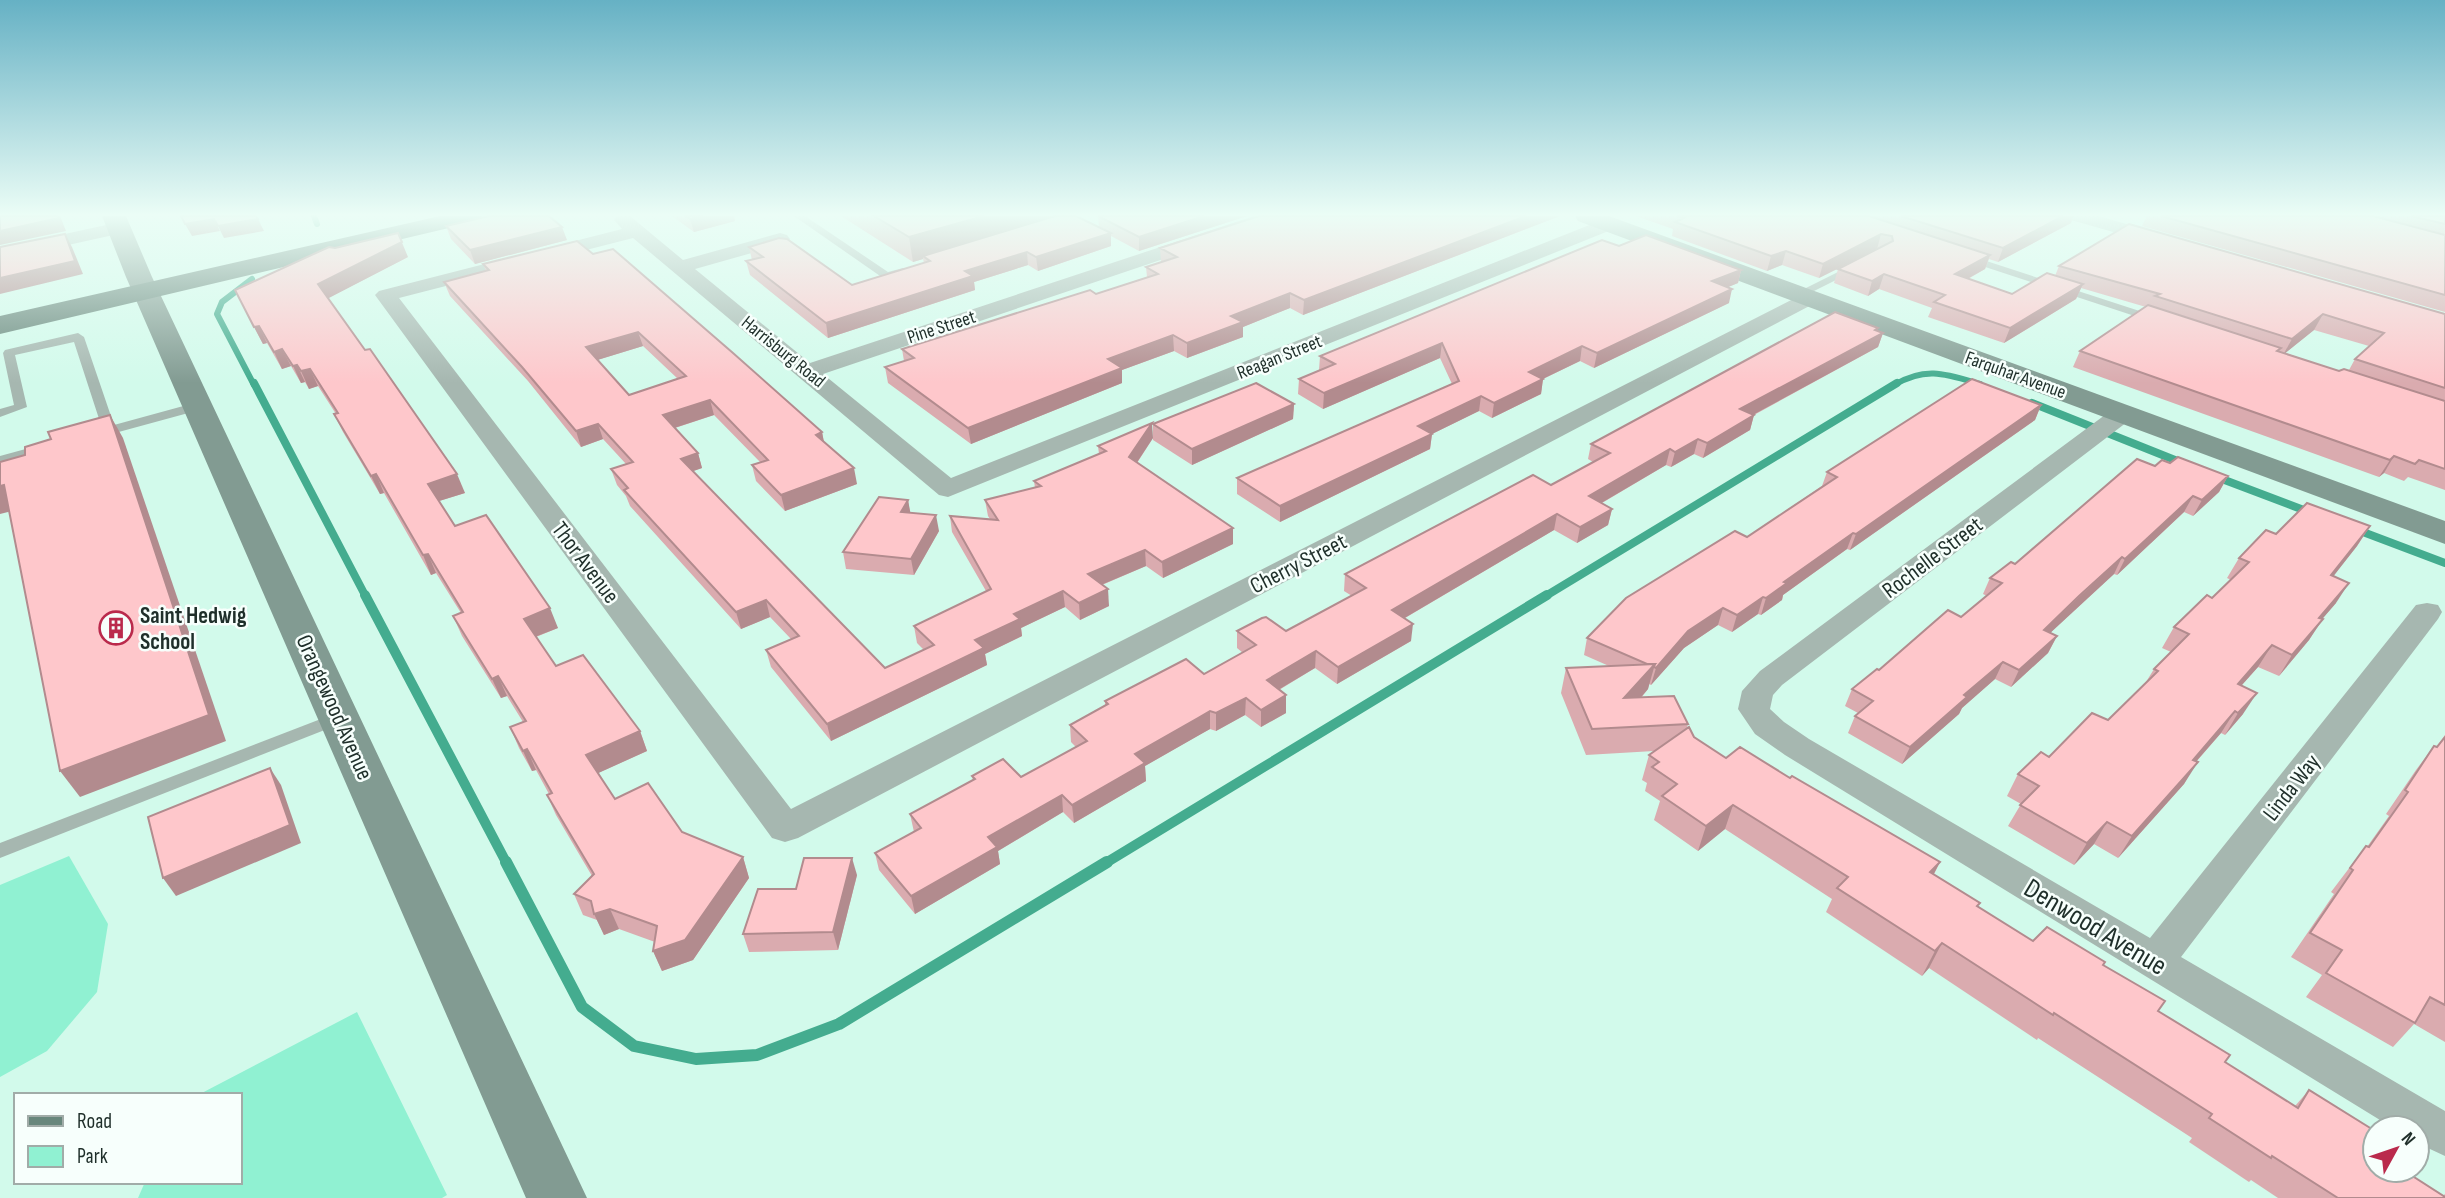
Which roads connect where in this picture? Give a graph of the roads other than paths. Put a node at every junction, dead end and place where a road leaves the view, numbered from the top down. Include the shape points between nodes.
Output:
1 (137, 272) edge
2 (189, 272) edge
3 (200, 272) edge
4 (477, 272) edge
5 (686, 272) edge
6 (881, 272) edge
7 (900, 272) edge
8 (1104, 272) edge
9 (1473, 272) edge
10 (1739, 272) edge
11 (1846, 272) edge
12 (2010, 272) edge
13 (142, 284) junction
14 (1805, 296) junction
15 (0, 308) edge
16 (2168, 324) edge
17 (0, 325) edge
18 (808, 370) junction
19 (198, 406) junction
20 (0, 413) edge
21 (2122, 414) junction
22 (109, 430) junction
23 (85, 437) edge
24 (61, 444) edge
25 (0, 460) edge
26 (948, 489) joint
27 (2445, 533) edge
28 (2427, 612) dead end
29 (1742, 708) joint
30 (339, 718) junction
31 (785, 828) joint
32 (0, 852) edge
33 (2155, 961) junction
34 (2445, 1135) edge
35 (557, 1198) edge

1 - 13 street, Orangewood Avenue
2 - 13 main road
3 - 13 main road
4 - 31 street, Thor Avenue via 387,295
5 - 18 street, Harrisburg Road
6 - 7 lane via 887,276
8 - 18 street, Pine Street
9 - 26 street, Reagan Street
10 - 14 street, Farquhar Avenue
11 - 14 lane
12 - 16 lane
13 - 15 main road
13 - 17 main road
13 - 19 street, Orangewood Avenue
14 - 21 street, Farquhar Avenue
14 - 31 street, Cherry Street
18 - 26 street, Harrisburg Road
19 - 22 lane
19 - 30 street, Orangewood Avenue
20 - 22 lane via 21,407 9,354 78,337
21 - 27 street, Farquhar Avenue
21 - 29 street, Rochelle Street via 1771,678
22 - 23 lane
24 - 25 lane
28 - 33 street, Linda Way
29 - 33 street, Denwood Avenue via 1797,747
30 - 32 lane
30 - 35 street, Orangewood Avenue
33 - 34 street, Denwood Avenue

